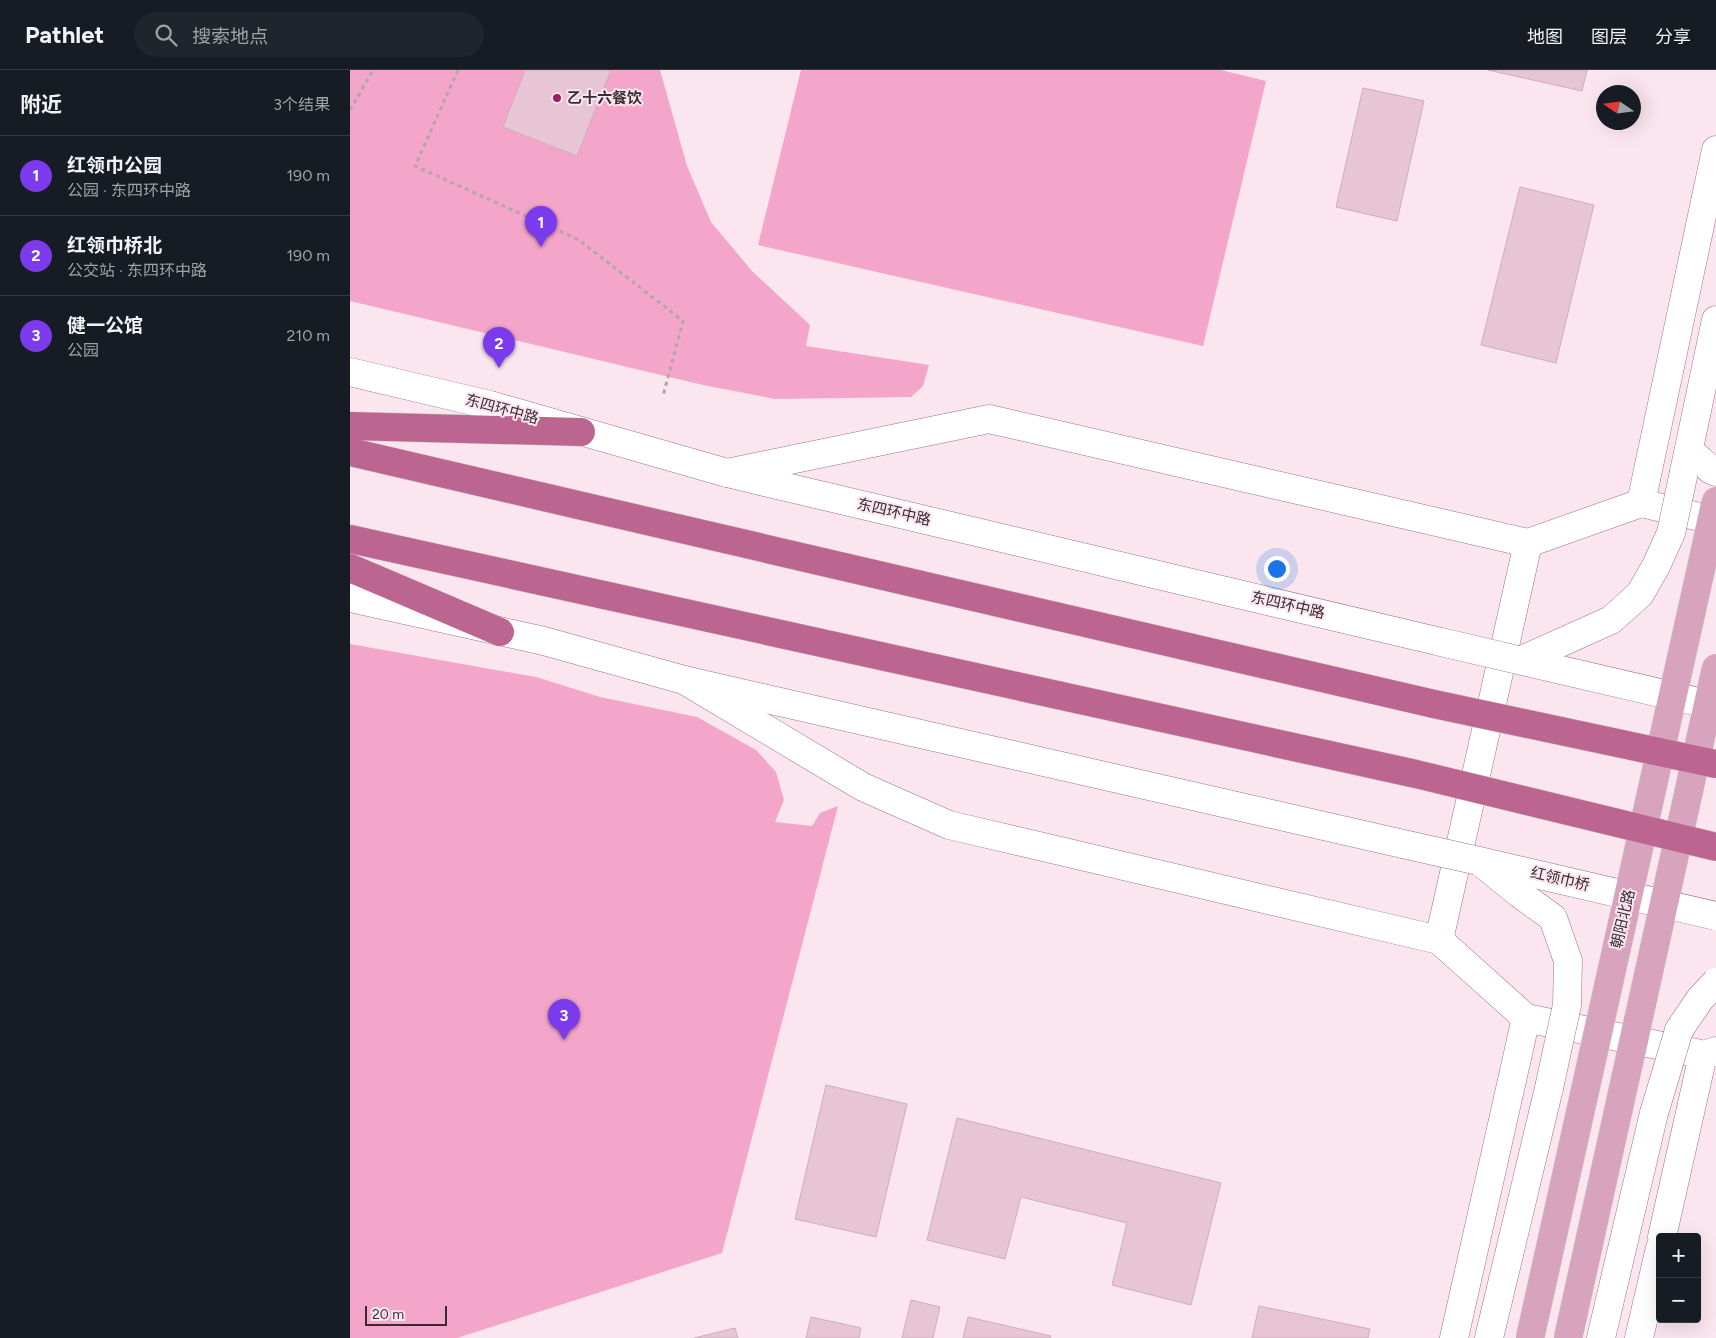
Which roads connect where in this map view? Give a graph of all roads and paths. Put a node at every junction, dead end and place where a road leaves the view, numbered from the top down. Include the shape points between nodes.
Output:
1 (373, 70) edge
2 (458, 70) edge
3 (350, 110) edge
4 (1716, 150) edge
5 (1716, 320) edge
6 (350, 372) edge
7 (663, 396) dead end
8 (350, 426) edge
9 (581, 432) junction
10 (350, 452) edge
11 (1686, 461) junction
12 (1716, 472) edge
13 (726, 473) junction
14 (1716, 501) edge
15 (1641, 503) junction
16 (1716, 521) edge
17 (350, 539) edge
18 (1528, 543) junction
19 (350, 568) edge
20 (350, 598) edge
21 (500, 632) junction
22 (1522, 660) junction
23 (1716, 668) edge
24 (684, 680) junction
25 (1716, 706) edge
26 (1716, 764) edge
27 (1716, 847) edge
28 (1479, 861) junction
29 (1716, 916) edge
30 (1439, 940) junction
31 (1716, 982) edge
32 (1526, 1018) junction
33 (1710, 1053) edge
34 (1663, 1233) edge
35 (1656, 1265) edge
36 (1454, 1338) edge
37 (1489, 1338) edge
38 (1530, 1338) edge
39 (1568, 1338) edge
40 (1601, 1338) edge
41 (1639, 1338) edge

1 - 3 path
2 - 7 path via 416,166 579,240 682,322
4 - 15 street
5 - 11 street
6 - 9 street, 东四环中路 via 490,405
8 - 9 highway
9 - 13 street, 东四环中路
10 - 26 highway, bridge via 1434,704
11 - 12 street
11 - 22 street, bridge via 1671,533 1640,594 1611,620
13 - 18 street via 989,419
13 - 22 street, 东四环中路, bridge
14 - 38 main road, 朝阳北路, bridge
15 - 16 street
15 - 18 street
17 - 27 highway, bridge via 1416,774
18 - 30 street
19 - 21 highway
20 - 21 street
21 - 24 street
22 - 25 street, bridge
23 - 39 main road, bridge
24 - 28 street, 红领巾桥, bridge
24 - 30 street via 863,787 949,825
28 - 29 street, 红领巾桥, bridge
28 - 37 street, bridge via 1552,918 1568,961 1567,1005
30 - 32 street
31 - 40 street, bridge via 1679,1030 1654,1113
32 - 33 street
32 - 36 street
33 - 34 street
35 - 41 street

